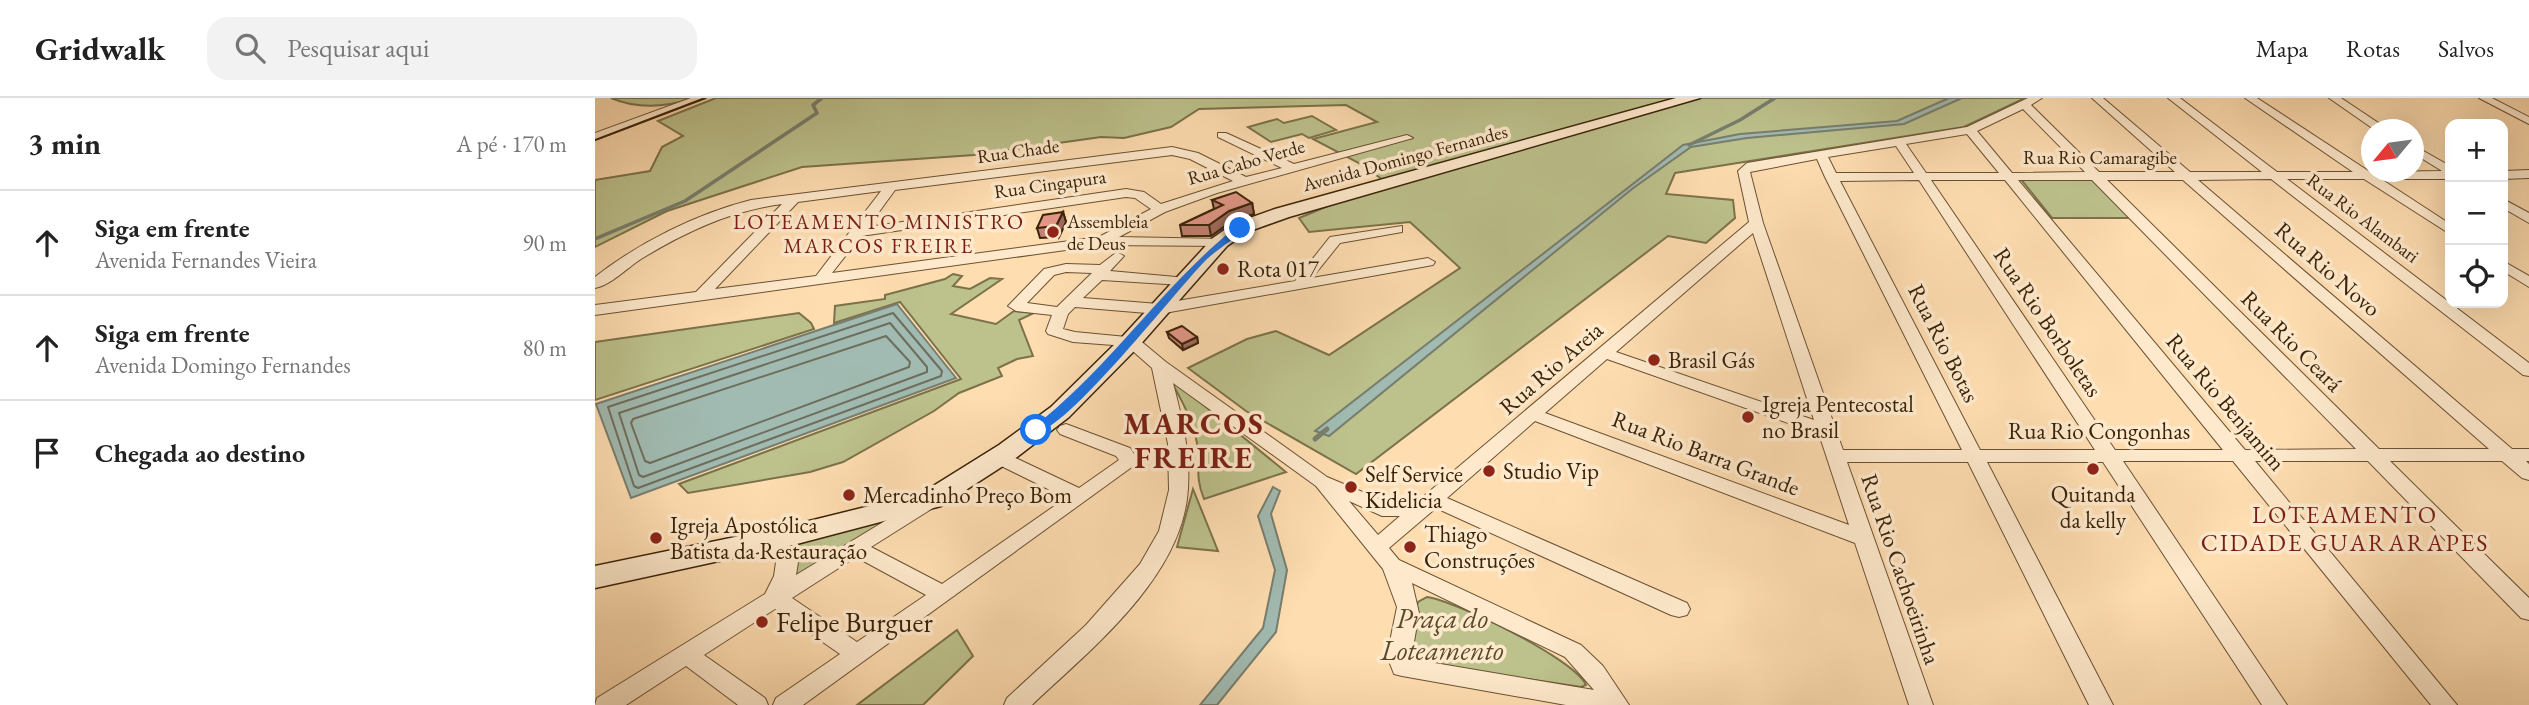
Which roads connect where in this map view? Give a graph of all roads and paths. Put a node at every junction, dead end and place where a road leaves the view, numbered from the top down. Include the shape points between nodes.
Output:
1 (701, 98) edge
2 (1693, 98) edge
3 (2097, 98) edge
4 (2173, 98) edge
5 (2250, 98) edge
6 (2334, 98) edge
7 (2484, 98) edge
8 (2494, 98) edge
9 (2030, 101) edge
10 (2529, 116) edge
11 (2367, 119) edge
12 (2529, 121) edge
13 (1970, 130) junction
14 (1222, 135) dead end
15 (1407, 138) dead end
16 (595, 140) edge
17 (1898, 140) junction
18 (1819, 153) junction
19 (2424, 155) edge
20 (1292, 168) junction
21 (2361, 170) edge
22 (2445, 170) edge
23 (2445, 173) edge
24 (2424, 174) edge
25 (2508, 174) edge
26 (2529, 174) edge
27 (2275, 175) junction
28 (2361, 175) edge
29 (2008, 176) junction
30 (2095, 176) junction
31 (2186, 176) junction
32 (1831, 177) junction
33 (1922, 177) junction
34 (1243, 181) junction
35 (2379, 182) edge
36 (890, 188) junction
37 (792, 201) junction
38 (2508, 206) edge
39 (1160, 209) junction
40 (2529, 219) edge
41 (1756, 223) junction
42 (2445, 227) edge
43 (1398, 229) dead end
44 (858, 232) junction
45 (1102, 241) junction
46 (1220, 242) junction
47 (1117, 256) dead end
48 (1428, 262) dead end
49 (2508, 268) edge
50 (1101, 272) junction
51 (823, 277) junction
52 (1182, 281) junction
53 (2529, 283) edge
54 (595, 284) edge
55 (1299, 285) junction
56 (701, 295) junction
57 (1066, 307) junction
58 (1159, 309) junction
59 (595, 310) edge
60 (1131, 341) junction
61 (1604, 353) junction
62 (1160, 366) junction
63 (2529, 370) edge
64 (1532, 414) junction
65 (1066, 430) dead end
66 (1829, 431) junction
67 (2108, 455) junction
68 (2239, 455) junction
69 (2373, 455) junction
70 (2507, 455) junction
71 (2529, 455) edge
72 (1837, 456) junction
73 (1973, 456) junction
74 (998, 457) junction
75 (2529, 474) edge
76 (1320, 481) junction
77 (1081, 497) junction
78 (931, 500) junction
79 (1428, 503) junction
80 (1863, 538) junction
81 (757, 544) junction
82 (854, 547) junction
83 (1376, 548) junction
84 (1392, 565) junction
85 (595, 576) edge
86 (943, 594) junction
87 (774, 597) junction
88 (1679, 610) dead end
89 (2529, 612) edge
90 (686, 654) junction
91 (858, 654) junction
92 (606, 705) edge
93 (756, 705) edge
94 (785, 705) edge
95 (1016, 705) edge
96 (1617, 705) edge
97 (1921, 705) edge
98 (2101, 705) edge
99 (2274, 705) edge
100 (2445, 705) edge

1 - 16 street
2 - 46 main road, Avenida Domingo Fernandes via 1282,214 1240,228
3 - 31 street, Rua Rio Novo
4 - 27 street, Rua Rio Alambari
5 - 21 street
6 - 11 street
7 - 12 street
8 - 10 street
9 - 13 street
9 - 30 street, Rua Rio Ceará
13 - 17 street
13 - 29 street, Rua Rio Benjamim
14 - 20 street
15 - 20 street, Rua Cabo Verde
17 - 18 street
17 - 33 street, Rua Rio Borboletas
18 - 32 street, Rua Rio Botas
18 - 41 street, Rua Rio Cachoeirinha via 1746,169
19 - 22 street
20 - 34 street, Rua Cabo Verde
23 - 24 street, Rua Rio Camaragibe
25 - 26 street
27 - 28 street, Rua Rio Camaragibe
27 - 31 street, Rua Rio Camaragibe
27 - 63 street, Rua Rio Alambari
29 - 30 street, Rua Rio Camaragibe
29 - 33 street, Rua Rio Camaragibe
29 - 68 street, Rua Rio Benjamim
30 - 31 street, Rua Rio Camaragibe
30 - 69 street, Rua Rio Ceará
31 - 70 street, Rua Rio Novo
32 - 33 street, Rua Rio Camaragibe
32 - 73 street, Rua Rio Botas
33 - 67 street, Rua Rio Borboletas
34 - 36 street, Rua Chade via 1194,156 1172,151
34 - 39 street, Rua Cabo Verde
35 - 42 street
36 - 37 street, Rua Chade
36 - 44 street
37 - 54 street, Rua Chade via 727,210 623,261
37 - 56 street
38 - 40 street
39 - 44 street, Rua Cingapura via 1139,195 1126,193
39 - 45 street, Rua Cabo Verde
41 - 61 street, Rua Rio Areia
41 - 66 street, Rua Rio Cachoeirinha
43 - 55 street via 1335,240
44 - 51 street
45 - 46 street
45 - 51 street
46 - 52 main road, Avenida Domingo Fernandes
47 - 50 street
48 - 55 street
49 - 53 street
50 - 52 street
50 - 57 street
50 - 57 street via 1066,268 1049,272 1016,306
51 - 56 street
52 - 58 main road, Avenida Domingo Fernandes
55 - 58 street
56 - 59 street
57 - 58 street
57 - 60 street via 1052,329 1058,334
58 - 60 main road, Avenida Domingo Fernandes
60 - 62 street
60 - 74 main road, Avenida Domingo Fernandes via 1060,412
61 - 64 street, Rua Rio Areia
61 - 66 street
62 - 76 street
62 - 95 street via 1177,433 1180,474 1163,547 1116,606
64 - 79 street, Rua Rio Areia
64 - 80 street, Rua Rio Barra Grande
65 - 77 street via 1123,452 1129,460
66 - 72 street, Rua Rio Cachoeirinha
67 - 68 street, Rua Rio Congonhas
67 - 73 street, Rua Rio Congonhas
67 - 99 street, Rua Rio Borboletas
68 - 69 street, Rua Rio Congonhas
68 - 100 street, Rua Rio Benjamim
69 - 70 street, Rua Rio Congonhas
69 - 89 street, Rua Rio Ceará
70 - 71 street, Rua Rio Congonhas
70 - 75 street, Rua Rio Novo
72 - 73 street, Rua Rio Congonhas
72 - 80 street, Rua Rio Cachoeirinha
73 - 98 street, Rua Rio Botas
74 - 77 street
74 - 78 main road, Avenida Domingo Fernandes
76 - 79 street via 1389,511
76 - 83 street
77 - 86 street
78 - 81 main road, Avenida Domingo Fernandes
78 - 82 street
79 - 83 street, Rua Rio Areia
79 - 88 street
80 - 97 street, Rua Rio Cachoeirinha
81 - 85 main road, Avenida Domingo Fernandes
81 - 87 street via 778,548 787,562
82 - 86 street
82 - 87 street
83 - 84 street
84 - 96 street via 1573,651
84 - 96 street via 1408,613 1398,658 1402,667
86 - 91 street
87 - 90 street
87 - 91 street
90 - 92 street
90 - 93 street
91 - 94 street

